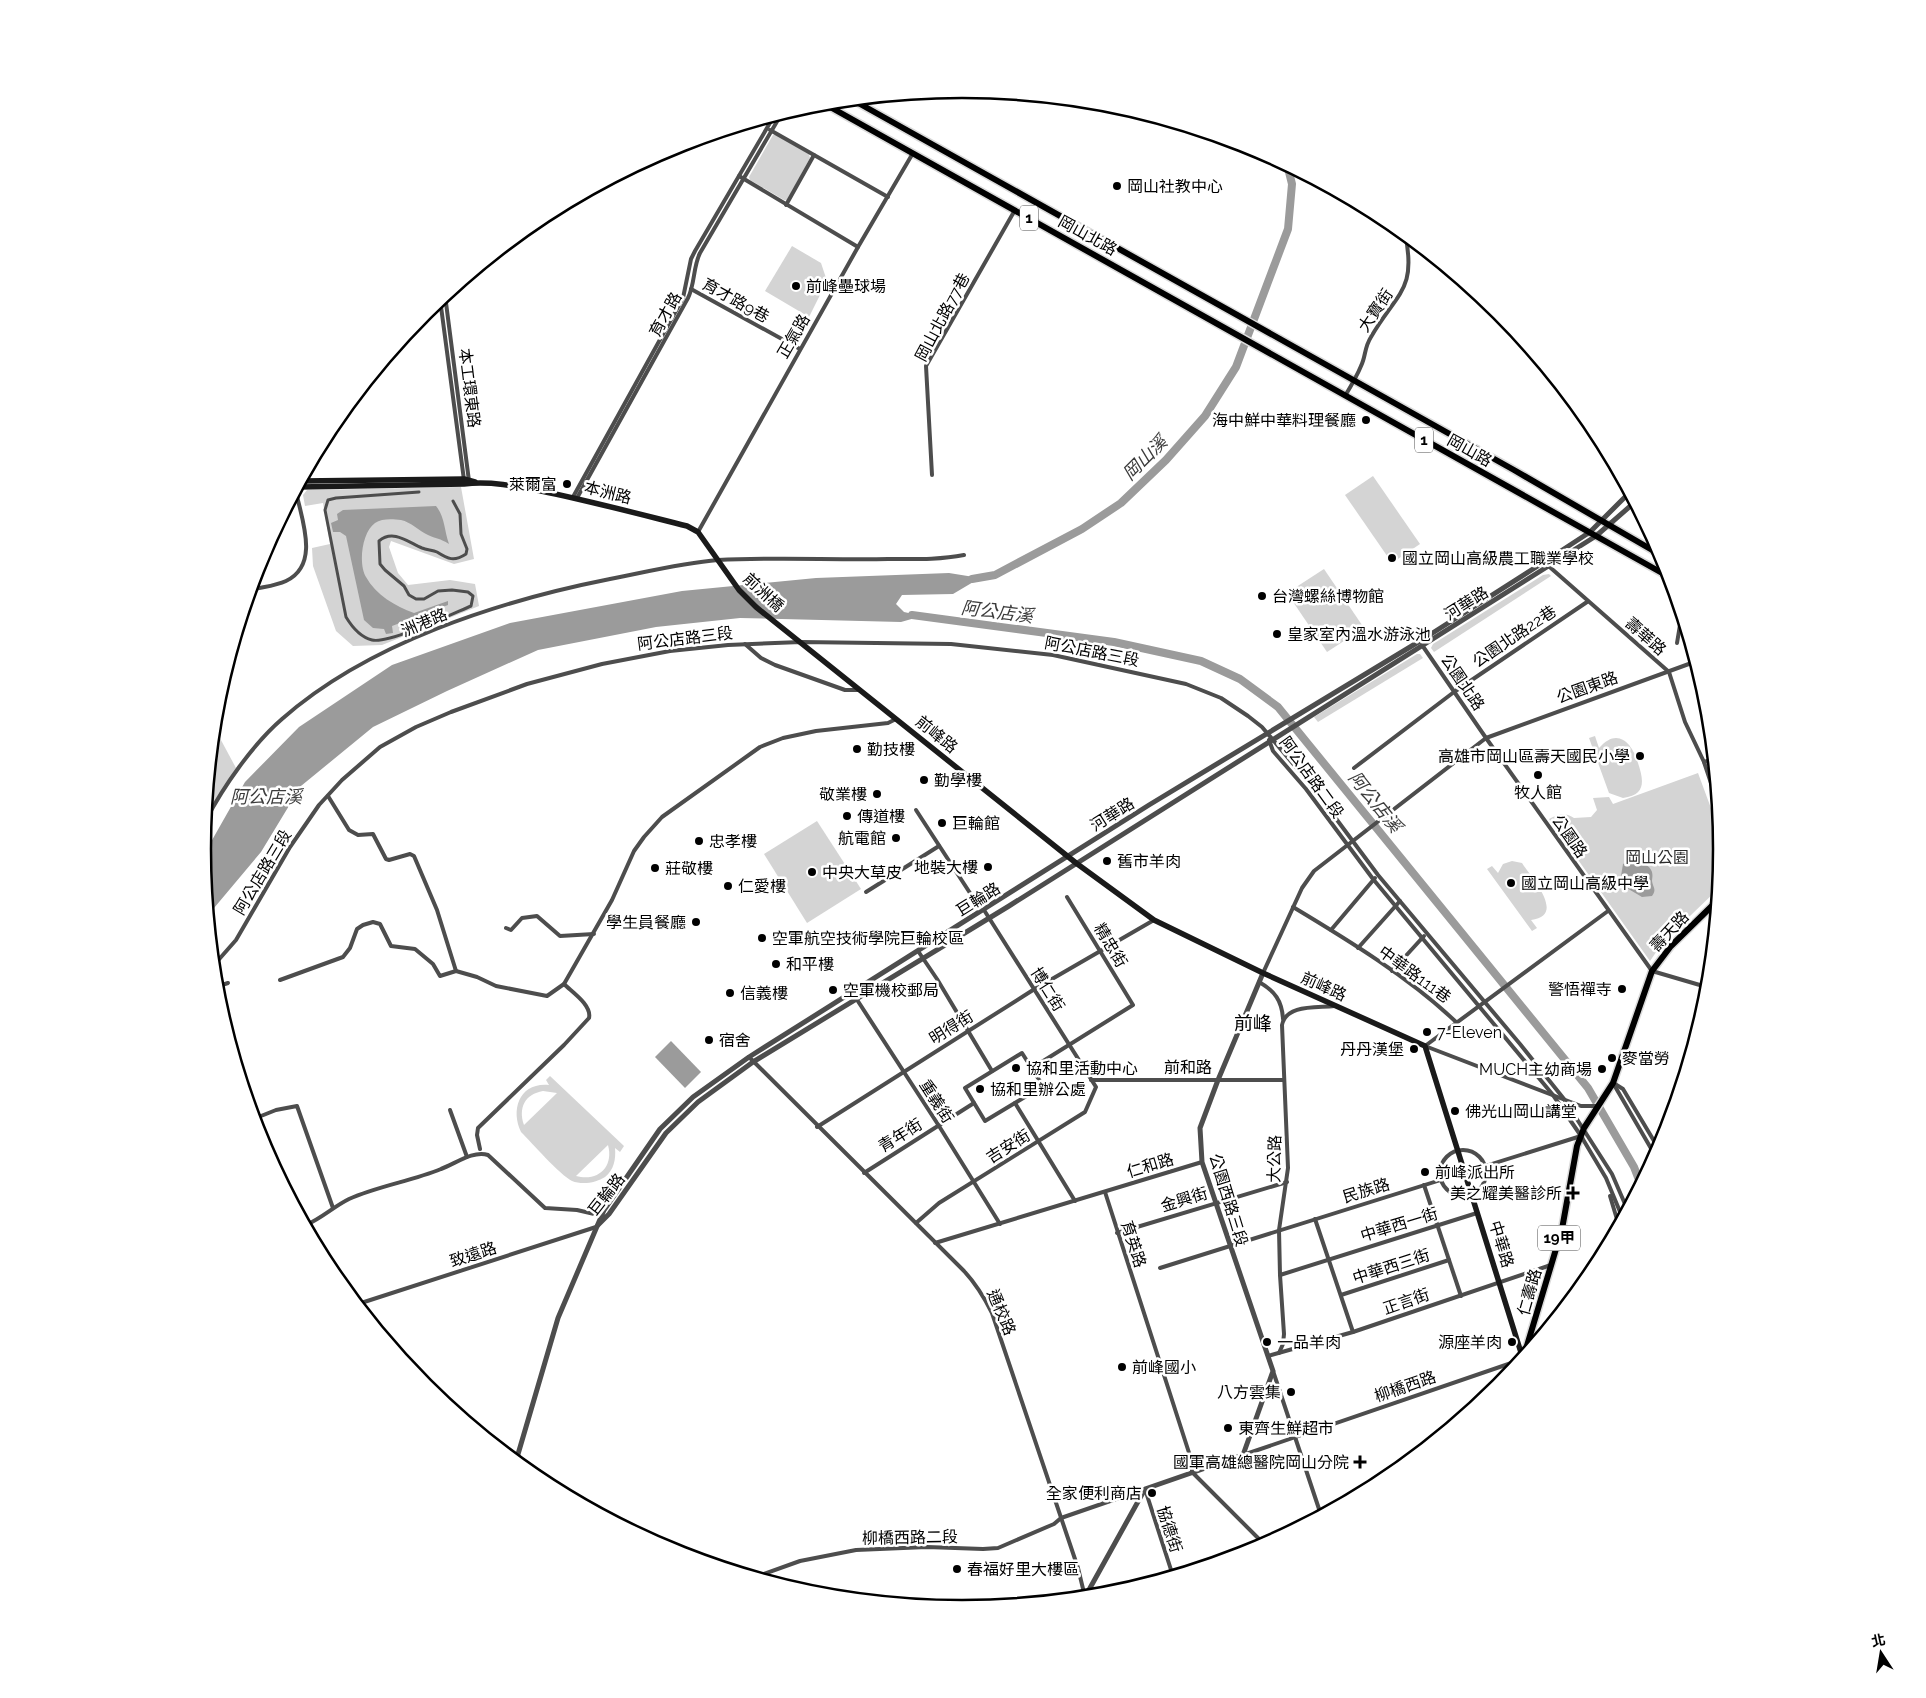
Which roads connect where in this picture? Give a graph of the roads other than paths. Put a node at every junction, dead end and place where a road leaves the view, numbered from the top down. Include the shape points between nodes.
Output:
1 (861, 105) edge
2 (835, 109) edge
3 (778, 121) edge
4 (770, 122) edge
5 (767, 128) junction
6 (772, 131) junction
7 (913, 153) junction
8 (814, 155) junction
9 (741, 177) junction
10 (888, 197) junction
11 (786, 205) junction
12 (1015, 210) junction
13 (1407, 243) edge
14 (858, 247) junction
15 (686, 288) junction
16 (692, 290) junction
17 (446, 305) edge
18 (442, 309) edge
19 (1273, 335) joint
20 (1259, 348) joint
21 (800, 349) junction
22 (1354, 380) junction
23 (1345, 396) junction
24 (932, 475) dead end
25 (308, 481) edge
26 (468, 481) junction
27 (305, 487) edge
28 (419, 492) dead end
29 (1626, 496) edge
30 (575, 498) junction
31 (298, 501) edge
32 (452, 502) dead end
33 (1631, 506) edge
34 (1601, 520) junction
35 (1609, 525) junction
36 (698, 532) junction
37 (1593, 534) junction
38 (1652, 550) edge
39 (964, 555) dead end
40 (717, 560) junction
41 (1546, 564) junction
42 (1662, 573) edge
43 (258, 588) edge
44 (1587, 602) junction
45 (1680, 624) edge
46 (789, 632) joint
47 (802, 642) junction
48 (1421, 643) junction
49 (1677, 643) dead end
50 (745, 644) junction
51 (1691, 663) edge
52 (1669, 672) junction
53 (860, 690) junction
54 (1454, 692) junction
55 (896, 718) junction
56 (1270, 731) junction
57 (1273, 738) junction
58 (1486, 738) junction
59 (1709, 761) edge
60 (1704, 762) junction
61 (1354, 768) dead end
62 (1711, 784) edge
63 (1310, 785) junction
64 (1306, 789) junction
65 (328, 796) junction
66 (213, 809) edge
67 (916, 810) dead end
68 (1352, 841) junction
69 (1347, 844) junction
70 (939, 846) junction
71 (1068, 856) junction
72 (1076, 863) junction
73 (1378, 875) junction
74 (1373, 879) junction
75 (866, 892) dead end
76 (970, 892) dead end
77 (1067, 897) dead end
78 (1400, 902) junction
79 (1396, 906) junction
80 (1712, 906) edge
81 (1293, 907) junction
82 (984, 910) junction
83 (1608, 911) junction
84 (989, 917) junction
85 (1154, 920) junction
86 (506, 928) dead end
87 (1331, 930) junction
88 (1428, 933) junction
89 (594, 934) junction
90 (1423, 937) junction
91 (1358, 948) junction
92 (918, 951) junction
93 (1100, 951) junction
94 (220, 958) edge
95 (922, 959) junction
96 (1456, 968) junction
97 (456, 971) junction
98 (1392, 971) junction
99 (1452, 971) junction
100 (1652, 972) junction
101 (1263, 973) junction
102 (280, 980) dead end
103 (1259, 982) junction
104 (228, 983) dead end
105 (224, 984) edge
106 (564, 984) junction
107 (1702, 986) edge
108 (1033, 990) junction
109 (852, 992) junction
110 (857, 999) junction
111 (1483, 1001) junction
112 (1479, 1005) junction
113 (1335, 1006) junction
114 (1283, 1022) junction
115 (1456, 1022) junction
116 (968, 1032) junction
117 (1520, 1044) junction
118 (1069, 1045) junction
119 (1425, 1046) junction
120 (1515, 1048) junction
121 (749, 1058) junction
122 (753, 1062) junction
123 (1032, 1068) junction
124 (903, 1072) junction
125 (992, 1072) junction
126 (1091, 1080) junction
127 (1218, 1080) junction
128 (1284, 1080) junction
129 (1614, 1083) junction
130 (1553, 1095) junction
131 (1564, 1099) junction
132 (974, 1103) junction
133 (1015, 1103) junction
134 (1598, 1106) junction
135 (450, 1110) dead end
136 (261, 1116) dead end
137 (817, 1126) junction
138 (939, 1126) junction
139 (1584, 1128) junction
140 (1580, 1136) junction
141 (1038, 1141) junction
142 (1655, 1142) edge
143 (480, 1149) dead end
144 (1652, 1149) edge
145 (1458, 1150) junction
146 (467, 1157) junction
147 (1202, 1162) junction
148 (1484, 1166) junction
149 (1464, 1172) junction
150 (864, 1173) junction
151 (1441, 1180) junction
152 (973, 1182) junction
153 (1287, 1182) junction
154 (1424, 1185) junction
155 (1105, 1192) junction
156 (1471, 1194) junction
157 (1610, 1196) dead end
158 (1075, 1201) junction
159 (1216, 1203) junction
160 (1625, 1204) edge
161 (333, 1208) junction
162 (1477, 1213) junction
163 (1620, 1213) edge
164 (604, 1216) junction
165 (1315, 1219) junction
166 (1617, 1219) edge
167 (311, 1223) edge
168 (916, 1223) junction
169 (1000, 1224) junction
170 (1437, 1226) junction
171 (596, 1227) junction
172 (1279, 1230) junction
173 (1117, 1233) junction
174 (935, 1243) junction
175 (1230, 1246) junction
176 (1329, 1260) junction
177 (1449, 1260) junction
178 (1551, 1265) junction
179 (1160, 1268) dead end
180 (1280, 1275) junction
181 (1499, 1283) junction
182 (1341, 1296) junction
183 (1461, 1296) junction
184 (364, 1302) edge
185 (1353, 1332) junction
186 (1527, 1345) edge
187 (1521, 1352) edge
188 (1279, 1353) junction
189 (1268, 1356) junction
190 (1509, 1364) edge
191 (1273, 1370) junction
192 (1295, 1437) junction
193 (518, 1454) edge
194 (1243, 1455) junction
195 (1192, 1472) junction
196 (1145, 1489) junction
197 (1319, 1510) edge
198 (1061, 1518) junction
199 (1259, 1540) edge
200 (1171, 1571) edge
201 (764, 1574) edge
202 (1089, 1589) edge
203 (1084, 1590) edge

1 - 19 main road, 岡山北路 / 1
2 - 7 main road, 岡山北路 / 1
3 - 6 street, 育才路
4 - 5 street, 育才路
5 - 6 street
5 - 9 street, 育才路
6 - 8 street
6 - 9 street, 育才路
7 - 10 street, 正氣路
7 - 12 main road, 岡山北路 / 1
8 - 10 street
8 - 11 street
9 - 11 street
9 - 15 street, 育才路 via 691,259
9 - 16 street, 育才路 via 696,260
10 - 14 street, 正氣路
11 - 14 street
12 - 20 main road, 岡山北路 / 1
12 - 24 street, 岡山北路77巷 via 926,366
13 - 22 street, 大寶街 via 1410,265 1408,280 1370,337
14 - 21 street, 正氣路
15 - 16 street, 育才路9巷
15 - 30 street, 育才路
16 - 21 street, 育才路9巷
16 - 30 street, 育才路
17 - 26 street, 本工環東路
18 - 26 street, 本工環東路
19 - 22 main road, 岡山路 / 1
20 - 23 main road, 岡山路 / 1
21 - 36 street, 正氣路
22 - 23 street, 大寶街
22 - 34 main road, 岡山路 / 1
23 - 37 main road, 岡山路 / 1
25 - 26 main road, 本洲路
26 - 27 main road, 本洲路
26 - 30 main road, 本洲路 via 511,485
28 - 32 street via 336,498 328,500 326,506 346,617 357,631 372,640 418,628 471,606 473,596 468,592 438,591 424,599 416,599 380,564 379,541 390,535 444,558 466,554 460,514
29 - 34 street, 河華路
30 - 36 main road, 本洲路 via 687,526
31 - 43 street via 306,546 303,565 288,580
33 - 35 street, 河華路
34 - 35 main road, 1
34 - 37 street, 河華路
35 - 37 street, 河華路
35 - 38 main road, 1
36 - 40 main road
37 - 41 street, 河華路
37 - 42 main road, 岡山路 / 1
39 - 40 street via 926,559
40 - 46 main road, 前洲橋 via 739,590
40 - 66 street, 洲港路 via 675,565 528,598 482,612 384,653 339,676 281,719 227,784
41 - 44 street, 壽華路
41 - 48 street, 河華路
44 - 52 street, 壽華路
44 - 54 street, 公園北路22巷
45 - 49 street
46 - 47 main road, 前峰路
47 - 50 street, 阿公店路三段
47 - 53 main road, 前峰路
47 - 56 street, 阿公店路三段 via 982,646 1053,655 1186,684 1234,706
48 - 54 street, 公園北路
48 - 56 street, 河華路
48 - 57 street, 河華路
50 - 53 street via 775,666 845,690
50 - 65 street, 阿公店路三段 via 625,659 527,684 434,719 380,747
51 - 52 street, 公園東路
52 - 58 street, 公園東路
52 - 60 street, 壽華路 via 1685,722
53 - 55 main road, 前峰路
54 - 58 street, 公園北路
54 - 61 street, 公園北路22巷
55 - 71 main road, 前峰路
55 - 89 street via 888,723 783,738 760,747 662,817 634,851
56 - 57 street, 阿公店路二段
56 - 71 street, 河華路
57 - 63 street, 阿公店路二段
57 - 64 street, 阿公店路二段 via 1273,750
57 - 72 street, 河華路
58 - 68 street, 公園東路
58 - 83 street, 公園路
59 - 60 street
60 - 62 street, 壽華路
63 - 64 street
63 - 68 street, 阿公店路二段
64 - 69 street, 阿公店路二段
65 - 94 street, 阿公店路三段 via 290,847 236,940
65 - 97 street via 349,830 358,835 373,834 386,859 414,856 437,910
67 - 70 street
68 - 69 street, 公園東路
68 - 73 street, 阿公店路二段
69 - 74 street, 阿公店路二段
69 - 81 street, 公園東路 via 1314,871
70 - 75 street
70 - 76 street
71 - 72 main road, 前峰路
71 - 82 street, 巨輪路
72 - 84 street, 巨輪路
72 - 85 main road, 前峰路
73 - 74 street
73 - 78 street, 阿公店路二段
74 - 79 street, 阿公店路二段
74 - 87 street
77 - 93 street, 精忠街
78 - 79 street
78 - 88 street, 阿公店路二段
79 - 90 street, 阿公店路二段
79 - 91 street
80 - 100 main road, 壽天路 / 19甲 via 1671,946
81 - 87 street, 中華路111巷
81 - 101 street, 公園東路
82 - 84 street, 博仁街
82 - 92 street, 巨輪路
83 - 100 street, 公園路
83 - 111 street
84 - 95 street, 巨輪路
84 - 108 street, 博仁街
85 - 93 street, 明得街
85 - 101 main road, 前峰路
86 - 89 street via 511,930 522,918 537,916 560,936
87 - 91 street, 中華路111巷
88 - 90 street
88 - 96 street, 阿公店路二段
89 - 106 street
90 - 98 street
90 - 99 street, 阿公店路二段
91 - 98 street, 中華路111巷
92 - 95 street
92 - 109 street, 巨輪路
93 - 108 street, 明得街
93 - 118 street, 精忠街 via 1133,1005
95 - 110 street, 巨輪路
95 - 116 street
96 - 99 street
96 - 111 street, 阿公店路二段
97 - 102 street via 440,976 433,964 416,949 391,946 380,924 373,922 357,929 343,957
97 - 106 street via 496,986 547,996
98 - 115 street, 中華路111巷 via 1439,1005
99 - 112 street, 阿公店路二段
100 - 107 street
100 - 129 main road, 壽天路 / 19甲
101 - 103 street, 公園西路三段
101 - 113 main road, 前峰路
103 - 114 street, 大公路 via 1279,998
103 - 127 street, 公園西路三段
104 - 105 street
106 - 143 street via 588,1008 589,1018 478,1128
108 - 116 street, 明得街
108 - 118 street, 博仁街
109 - 110 street, 重義街
109 - 121 street, 巨輪路
110 - 122 street, 巨輪路
110 - 124 street, 重義街
111 - 112 street
111 - 117 street, 阿公店路二段
112 - 115 street
112 - 120 street, 阿公店路二段
113 - 114 street via 1295,1010
113 - 119 main road, 前峰路
114 - 128 street, 大公路
115 - 119 street
116 - 124 street, 明得街
116 - 125 street
117 - 120 street
117 - 131 street, 阿公店路二段
118 - 123 street
118 - 126 street, 博仁街
119 - 130 street, 前峰路
119 - 145 main road, 中華路
120 - 130 street, 阿公店路二段
121 - 122 street, 通校路
121 - 164 street, 巨輪路 via 693,1097 660,1129
122 - 137 street, 通校路
122 - 164 street, 巨輪路 via 698,1102 666,1133
123 - 125 street via 1022,1053
123 - 133 street via 1043,1086
124 - 137 street, 明得街
124 - 138 street, 重義街
125 - 132 street via 965,1088
126 - 127 street, 前和路
126 - 141 street, 吉安街 via 1096,1087 1085,1112
127 - 128 street, 前和路
127 - 147 street, 公園西路三段 via 1200,1128
128 - 153 street, 大公路
129 - 134 main road, 壽天路 / 19甲
129 - 142 street via 1623,1089
129 - 144 street
130 - 131 street, 前峰路
130 - 140 street, 阿公店路二段
131 - 134 street, 前峰路 via 1586,1107
131 - 139 street, 阿公店路二段
132 - 133 street via 985,1121
132 - 138 street, 青年街
133 - 141 street
134 - 139 main road, 仁壽路 / 19甲
135 - 146 street
136 - 161 street via 298,1106
137 - 150 street, 通校路
138 - 150 street, 青年街
138 - 152 street, 重義街
139 - 140 main road, 仁壽路 / 19甲
139 - 160 street, 阿公店路二段 via 1612,1174
140 - 148 street, 民族路
140 - 163 street, 阿公店路二段 via 1606,1178
140 - 178 main road, 仁壽路 / 19甲 via 1562,1229
141 - 152 street, 吉安街
141 - 158 street
145 - 148 street via 1476,1154
145 - 149 main road, 中華路
145 - 151 street via 1441,1165
146 - 161 street via 440,1170
146 - 164 street via 482,1153 488,1155 545,1208
147 - 155 street, 仁和路
147 - 159 street, 公園西路三段
148 - 149 street, 民族路
148 - 156 street via 1484,1180
149 - 151 street, 民族路
149 - 156 main road, 中華路
150 - 168 street, 通校路
151 - 154 street, 民族路
151 - 156 street via 1449,1191
152 - 168 street, 吉安街 via 939,1203
152 - 169 street, 重義街
153 - 159 street, 金興街
153 - 172 street, 大公路
154 - 165 street, 民族路
154 - 170 street
155 - 158 street
155 - 173 street, 育英路
156 - 162 main road, 中華路
157 - 166 street
158 - 169 street
159 - 173 street, 金興街
159 - 175 street, 公園西路三段
161 - 167 street
162 - 170 street, 中華西一街
162 - 181 main road, 中華路
164 - 171 street, 巨輪路
165 - 172 street, 民族路
165 - 176 street
168 - 174 street, 通校路
169 - 174 street
170 - 176 street, 中華西一街
170 - 177 street
171 - 184 street, 致遠路
171 - 193 street via 558,1318
172 - 175 street, 民族路
172 - 180 street, 大公路
173 - 195 street, 育英路 via 1192,1462
174 - 198 street, 通校路 via 975,1282 992,1313
175 - 179 street, 民族路
175 - 189 street, 公園西路三段
176 - 180 street, 中華西一街
176 - 182 street
177 - 182 street, 中華西三街
177 - 183 street
178 - 181 street, 正言街
178 - 186 main road, 仁壽路 / 19甲
180 - 188 street, 大公路 via 1284,1334
181 - 183 street, 正言街
181 - 187 main road, 中華路
182 - 185 street
183 - 185 street, 正言街
185 - 188 street, 正言街
188 - 189 street, 正言街
189 - 191 street, 公園西路三段
190 - 192 street, 柳橋西路
191 - 192 street, 公園西路三段
191 - 194 street
192 - 194 street, 柳橋西路
192 - 197 street, 公園西路三段
194 - 195 street
195 - 196 street
195 - 199 street
196 - 198 street, 柳橋西路二段
196 - 200 street, 協德街
196 - 202 street
198 - 201 street, 柳橋西路二段 via 998,1548 856,1550 800,1561
198 - 203 street, 通校路

